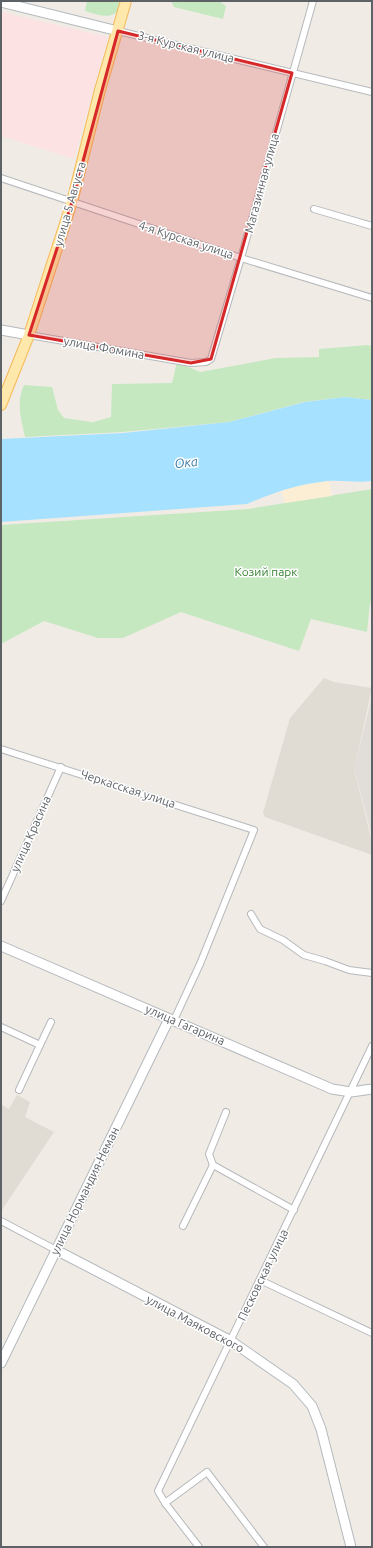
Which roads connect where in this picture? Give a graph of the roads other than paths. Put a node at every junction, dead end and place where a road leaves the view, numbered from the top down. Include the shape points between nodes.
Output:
1 (126, 1) edge
2 (312, 1) edge
3 (1, 2) edge
4 (118, 31) junction
5 (292, 73) junction
6 (372, 92) edge
7 (1, 178) edge
8 (72, 202) junction
9 (314, 209) dead end
10 (372, 226) edge
11 (241, 258) junction
12 (372, 298) edge
13 (1, 330) edge
14 (29, 335) junction
15 (206, 362) joint
16 (1, 404) edge
17 (1, 749) edge
18 (61, 767) junction
19 (254, 830) joint
20 (1, 901) edge
21 (251, 914) dead end
22 (1, 946) edge
23 (372, 973) edge
24 (171, 1020) junction
25 (51, 1022) dead end
26 (1, 1027) edge
27 (40, 1045) junction
28 (372, 1046) edge
29 (372, 1089) edge
30 (19, 1090) dead end
31 (351, 1092) junction
32 (226, 1112) dead end
33 (212, 1165) junction
34 (294, 1210) junction
35 (1, 1221) edge
36 (183, 1226) dead end
37 (56, 1250) junction
38 (260, 1280) junction
39 (372, 1333) edge
40 (231, 1341) junction
41 (1, 1363) edge
42 (165, 1504) junction
43 (199, 1547) edge
44 (264, 1547) edge
45 (351, 1547) edge

1 - 4 main road, улица 5 Августа
2 - 5 street, Магазинная улица
3 - 4 street, 3-я Курская улица
4 - 5 street, 3-я Курская улица
4 - 8 main road, улица 5 Августа
5 - 6 street, 3-я Курская улица
5 - 11 street, Магазинная улица
7 - 8 street, 4-я Курская улица
8 - 11 street, 4-я Курская улица
8 - 14 main road, улица 5 Августа
9 - 10 street
11 - 12 street, 4-я Курская улица
11 - 15 street, Магазинная улица via 214,354
13 - 14 street, улица Фомина
14 - 15 street, улица Фомина via 191,363
14 - 16 main road, улица 5 Августа
17 - 18 street, Черкасская улица
18 - 19 street, Черкасская улица
18 - 20 street, улица Красина
19 - 24 street, улица Нормандия-Неман via 203,957
21 - 23 street via 260,929 283,940 304,956 349,970
22 - 24 street, улица Гагарина
24 - 31 street, улица Гагарина via 332,1089
24 - 37 street, улица Нормандия-Неман
25 - 27 street
26 - 27 street
27 - 30 street
28 - 31 street, Песковская улица
29 - 31 street, улица Гагарина
31 - 34 street, Песковская улица
32 - 33 street via 209,1154
33 - 34 street
33 - 36 street
34 - 38 street, Песковская улица
35 - 37 street, улица Маяковского
37 - 40 street, улица Маяковского
37 - 41 street, улица Нормандия-Неман
38 - 39 street
38 - 40 street, Песковская улица
40 - 42 street, Песковская улица via 158,1491
40 - 45 street, улица Маяковского via 293,1384 312,1406 321,1428
42 - 43 street
42 - 44 street via 207,1472

